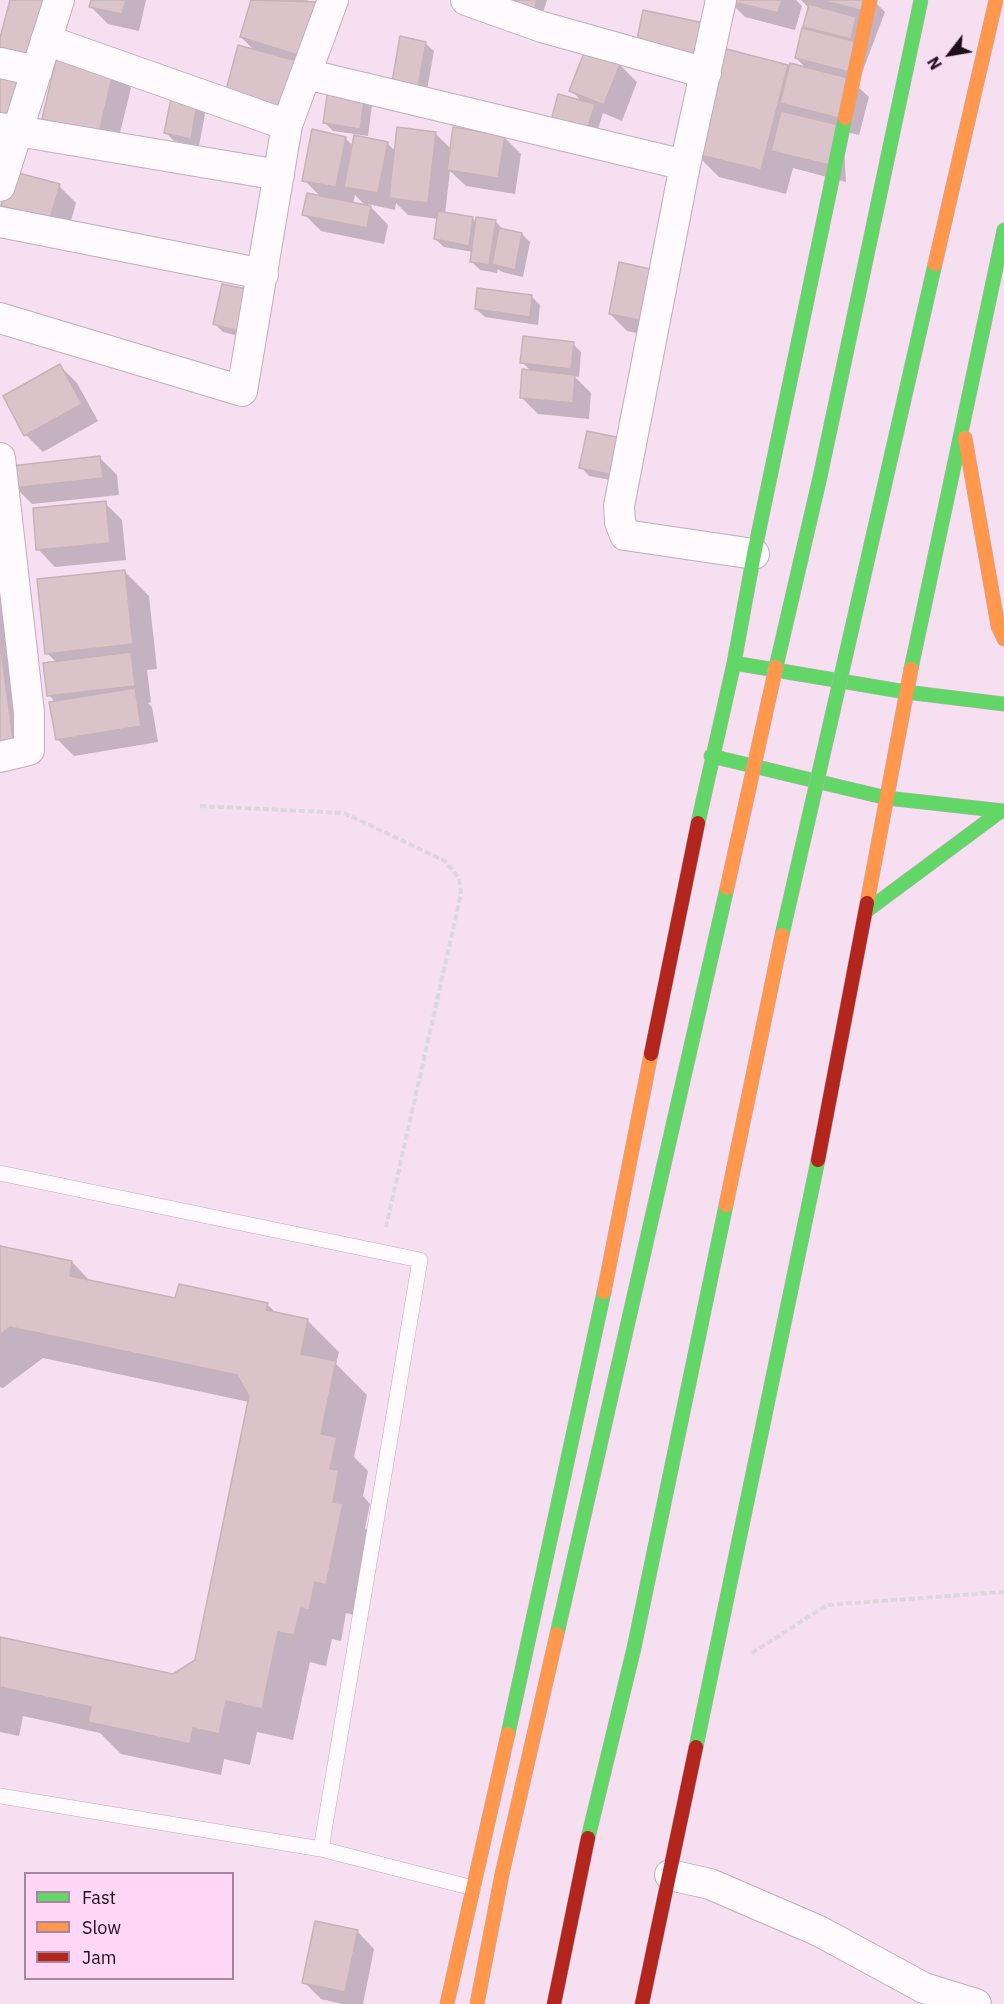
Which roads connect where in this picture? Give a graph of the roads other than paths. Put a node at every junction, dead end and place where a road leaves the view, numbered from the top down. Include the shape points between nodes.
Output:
1 (59, 0) edge
2 (333, 0) edge
3 (466, 0) edge
4 (721, 0) edge
5 (870, 0) edge
6 (921, 0) edge
7 (996, 0) edge
8 (46, 40) junction
9 (0, 63) edge
10 (37, 71) junction
11 (706, 73) junction
12 (306, 74) junction
13 (288, 125) junction
14 (8, 129) edge
15 (685, 165) junction
16 (279, 175) junction
17 (0, 186) edge
18 (0, 222) edge
19 (1004, 230) edge
20 (263, 274) junction
21 (999, 278) edge
22 (0, 318) edge
23 (963, 421) junction
24 (0, 458) edge
25 (753, 554) junction
26 (1004, 639) edge
27 (734, 663) junction
28 (906, 692) junction
29 (1004, 704) edge
30 (711, 756) junction
31 (0, 757) edge
32 (886, 798) junction
33 (1002, 811) edge
34 (865, 912) junction
35 (0, 1173) edge
36 (0, 1796) edge
37 (321, 1849) junction
38 (670, 1875) junction
39 (473, 1888) junction
40 (447, 2004) edge
41 (477, 2004) edge
42 (554, 2004) edge
43 (642, 2004) edge
44 (976, 2004) edge

1 - 8 street
2 - 12 street
3 - 11 street via 542,27
4 - 11 street
5 - 25 main road
6 - 41 main road, bridge via 820,477 507,1850
7 - 42 main road, bridge via 784,925 634,1647 575,1892
8 - 10 street
8 - 13 street
9 - 10 street
10 - 14 street
11 - 15 street
12 - 13 street
12 - 15 street
13 - 16 street
14 - 16 street
14 - 17 street
15 - 25 street via 619,506 620,522 625,535
16 - 20 street
18 - 20 street
19 - 21 main road
20 - 22 street via 242,391
21 - 23 main road
23 - 26 main road via 998,626
23 - 28 main road
24 - 31 street via 29,713 29,750
25 - 27 main road
27 - 28 main road
27 - 30 main road
28 - 29 main road
28 - 32 main road
30 - 32 main road
30 - 39 main road via 580,1411
32 - 33 main road
32 - 34 main road
33 - 34 main road
34 - 38 main road via 799,1260
35 - 37 lane via 420,1260
36 - 37 lane
37 - 39 lane
38 - 43 main road
38 - 44 street via 710,1884 819,1931 924,1988
39 - 40 main road

